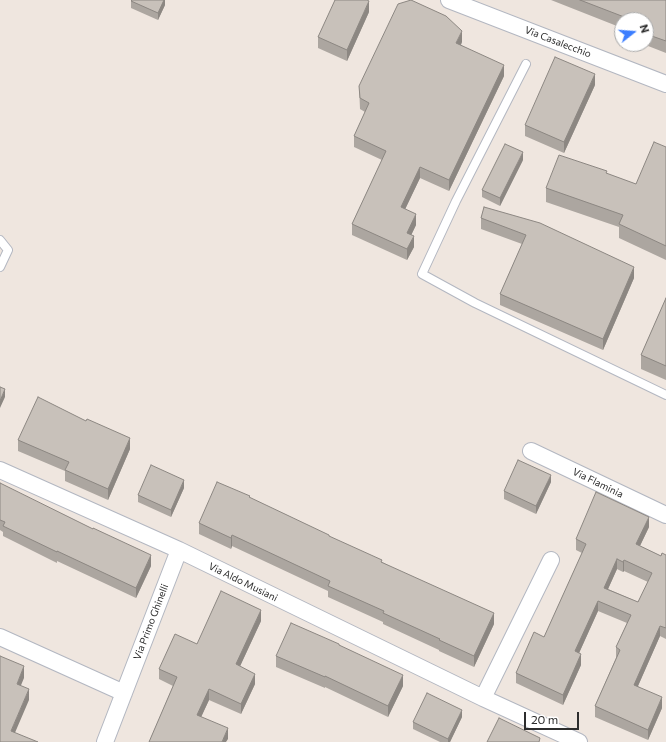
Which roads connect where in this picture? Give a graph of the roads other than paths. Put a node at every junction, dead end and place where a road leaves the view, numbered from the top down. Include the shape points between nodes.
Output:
1 (449, 0) edge
2 (526, 64) dead end
3 (666, 84) edge
4 (0, 240) edge
5 (0, 267) edge
6 (666, 395) edge
7 (531, 451) dead end
8 (0, 470) edge
9 (666, 515) edge
10 (179, 550) junction
11 (551, 560) dead end
12 (0, 637) edge
13 (124, 693) junction
14 (483, 698) junction
15 (105, 742) edge
16 (579, 742) edge

1 - 3 street, Via Casalecchio
2 - 6 lane via 422,274 475,303
4 - 5 lane via 8,250
7 - 9 street, Via Flaminia
8 - 10 street, Via Aldo Musiani
10 - 13 street, Via Primo Ghinelli
10 - 14 street, Via Aldo Musiani
11 - 14 street
12 - 13 street
13 - 15 street, Via Primo Ghinelli
14 - 16 street, Via Aldo Musiani

